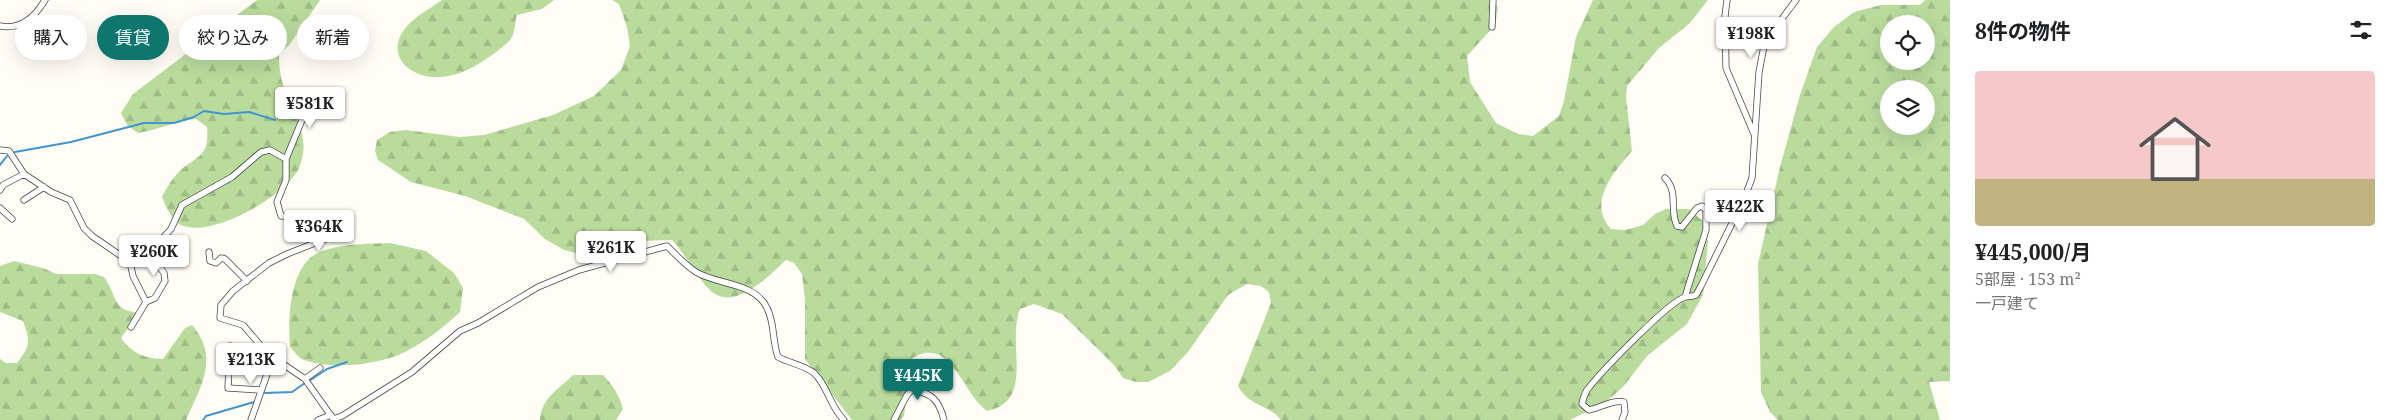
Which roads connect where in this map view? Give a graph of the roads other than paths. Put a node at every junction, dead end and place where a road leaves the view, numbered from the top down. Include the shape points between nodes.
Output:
1 (45, 0) edge
2 (1493, 0) edge
3 (1727, 0) edge
4 (1796, 0) edge
5 (0, 26) edge
6 (1492, 27) dead end
7 (329, 96) dead end
8 (1755, 136) junction
9 (0, 150) edge
10 (286, 159) junction
11 (24, 174) junction
12 (1665, 178) dead end
13 (2, 183) edge
14 (44, 187) junction
15 (0, 190) edge
16 (24, 200) dead end
17 (0, 208) edge
18 (12, 219) dead end
19 (209, 252) dead end
20 (246, 281) junction
21 (1685, 297) junction
22 (146, 302) junction
23 (131, 327) dead end
24 (267, 353) junction
25 (273, 357) junction
26 (320, 368) dead end
27 (307, 380) junction
28 (260, 390) junction
29 (333, 418) edge
30 (251, 420) edge
31 (318, 420) edge
32 (844, 420) edge
33 (894, 420) edge
34 (944, 420) edge
35 (1622, 420) edge

1 - 5 street via 25,22 16,27
2 - 6 street
3 - 8 street via 1726,68
4 - 8 street via 1764,46
7 - 10 street via 302,120
8 - 21 street via 1752,178 1744,199 1696,295
9 - 11 street via 9,151
10 - 20 street via 286,180 277,202 282,216 336,220 342,232 269,263
10 - 22 street via 270,150 261,152 232,177 182,204 171,229 154,252 165,282 155,298
11 - 13 street
11 - 14 street
12 - 21 street via 1674,197 1676,226 1682,227 1697,208 1702,206 1706,210 1706,230
13 - 15 street
14 - 16 street
14 - 22 street via 70,200 84,228 130,262
17 - 18 street
19 - 20 street via 210,261 216,263 221,258 225,259
20 - 24 street via 221,305 220,318 243,325
21 - 35 street via 1618,355 1587,390 1582,404 1589,410 1616,401 1624,402
22 - 23 street
24 - 25 street
24 - 28 street via 229,349 228,392
25 - 27 street
25 - 28 street
26 - 27 street
27 - 29 street
28 - 30 street
29 - 31 street
29 - 32 street via 342,416 412,372 460,331 538,287 579,270 667,246 696,272 733,284 760,298 771,319 778,357 813,372
33 - 34 street via 912,390 928,392

